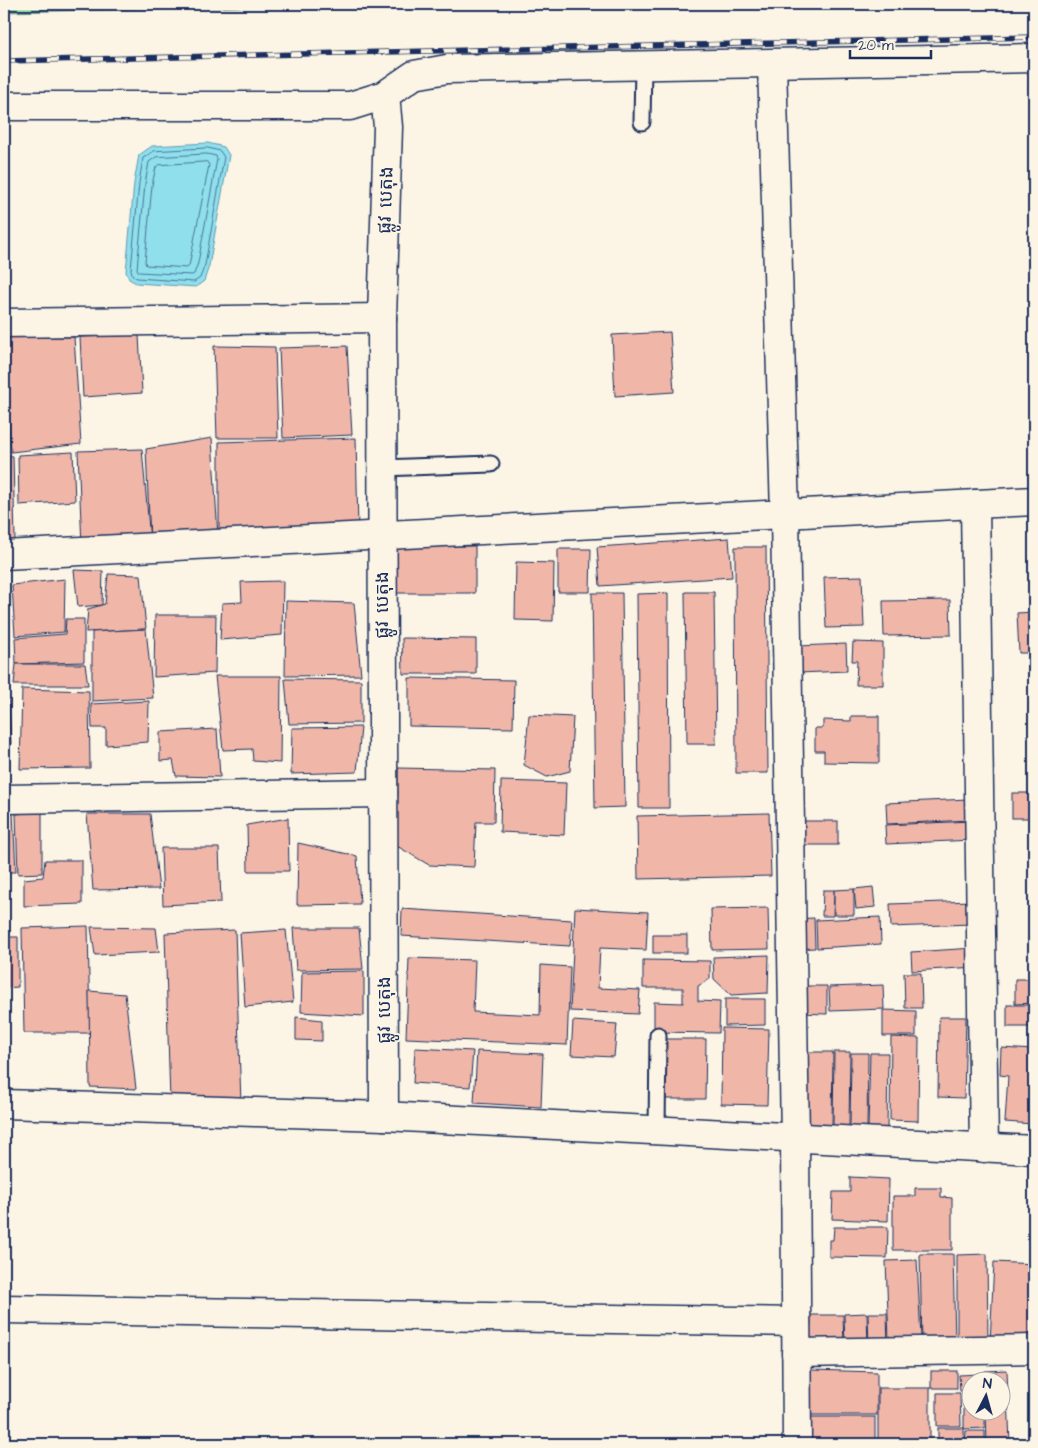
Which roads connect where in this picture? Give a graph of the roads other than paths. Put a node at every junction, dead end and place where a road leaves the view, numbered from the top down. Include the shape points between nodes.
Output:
1 (1034, 58) edge
2 (772, 64) junction
3 (643, 66) junction
4 (385, 95) junction
5 (4, 106) edge
6 (642, 122) dead end
7 (382, 318) junction
8 (4, 324) edge
9 (492, 464) dead end
10 (382, 468) junction
11 (1034, 501) edge
12 (975, 504) junction
13 (785, 514) junction
14 (382, 535) junction
15 (4, 555) edge
16 (383, 793) junction
17 (4, 799) edge
18 (658, 1035) dead end
19 (4, 1104) edge
20 (384, 1116) junction
21 (657, 1130) junction
22 (795, 1138) junction
23 (984, 1148) junction
24 (1034, 1150) edge
25 (4, 1309) edge
26 (796, 1322) junction
27 (1034, 1349) edge
28 (796, 1353) junction
29 (797, 1444) edge

1 - 2 street
2 - 3 street
2 - 13 street
3 - 4 street via 447,69 414,75
3 - 6 lane
4 - 5 street via 350,106
4 - 7 street, ផ្លូវ បេតុង via 388,127
7 - 8 street
7 - 10 street, ផ្លូវ បេតុង
9 - 10 lane
10 - 14 street, ផ្លូវ បេតុង
11 - 12 street
12 - 13 street
12 - 23 street
13 - 14 street
13 - 22 street
14 - 15 street
14 - 16 street, ផ្លូវ បេតុង
16 - 17 street
16 - 20 street, ផ្លូវ បេតុង
18 - 21 lane
19 - 20 street
20 - 21 street
21 - 22 street
22 - 23 street
22 - 26 street
23 - 24 street
25 - 26 street
26 - 28 street
27 - 28 street
28 - 29 street

